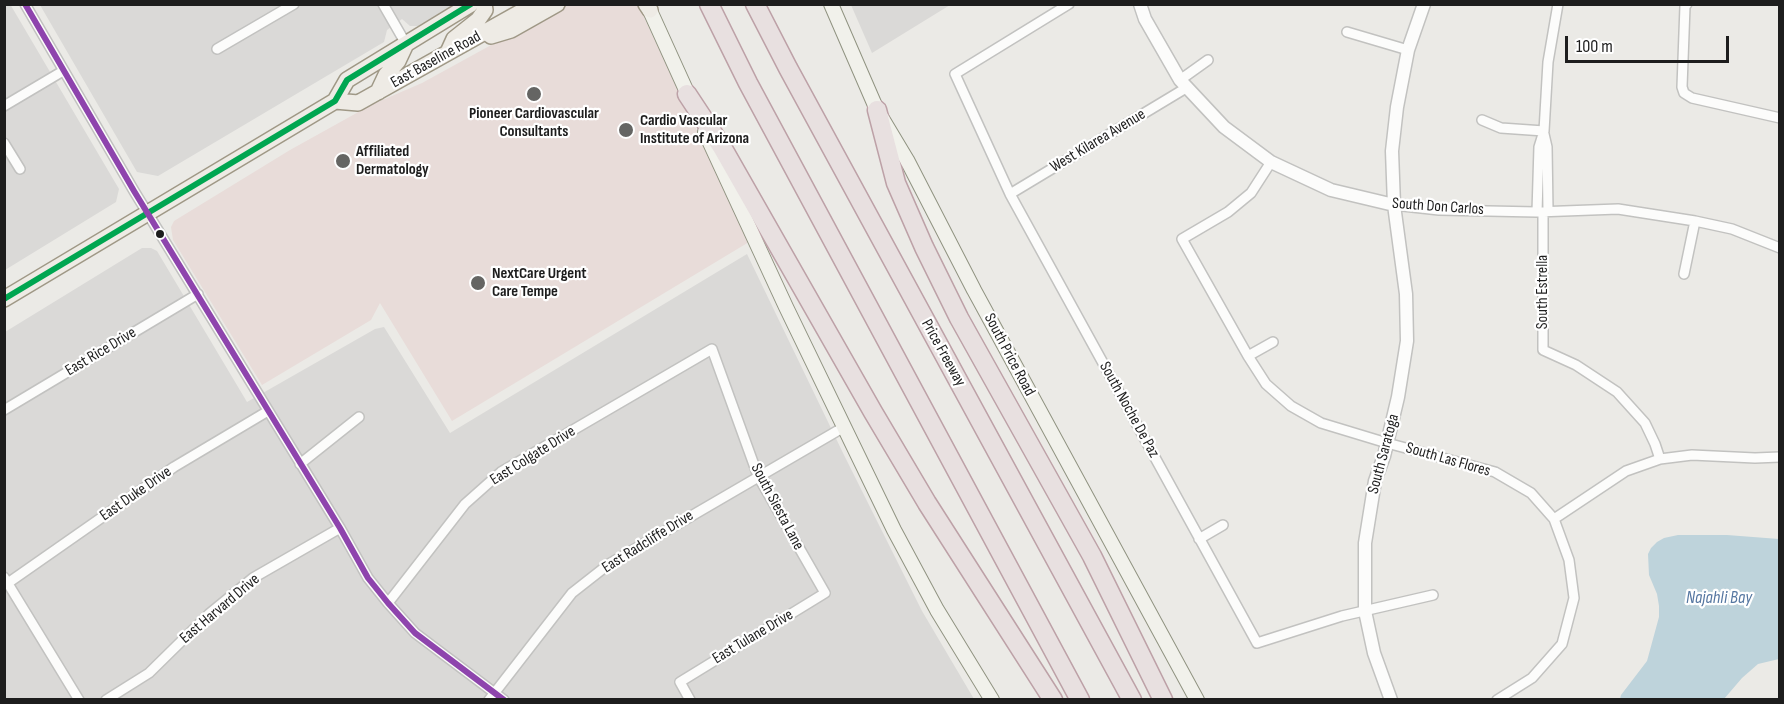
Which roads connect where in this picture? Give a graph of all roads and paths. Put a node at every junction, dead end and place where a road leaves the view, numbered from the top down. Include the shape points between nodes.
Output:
1 (24, 4) edge
2 (294, 4) edge
3 (383, 4) edge
4 (471, 4) edge
5 (484, 4) edge
6 (535, 4) edge
7 (557, 4) edge
8 (709, 4) edge
9 (756, 4) edge
10 (831, 4) edge
11 (1069, 4) edge
12 (1140, 4) edge
13 (1424, 4) edge
14 (1558, 4) edge
15 (1687, 4) edge
16 (648, 6) edge
17 (1347, 32) dead end
18 (468, 42) junction
19 (406, 44) junction
20 (217, 50) dead end
21 (1408, 50) junction
22 (446, 55) junction
23 (1208, 60) dead end
24 (431, 63) junction
25 (63, 71) junction
26 (1183, 84) junction
27 (378, 92) junction
28 (687, 94) junction
29 (335, 101) junction
30 (4, 106) edge
31 (877, 110) junction
32 (1779, 118) edge
33 (1482, 120) dead end
34 (1544, 131) junction
35 (4, 143) edge
36 (1271, 162) junction
37 (20, 169) dead end
38 (1010, 194) junction
39 (1394, 205) junction
40 (1543, 212) junction
41 (148, 213) junction
42 (1695, 221) junction
43 (1779, 248) edge
44 (1684, 274) dead end
45 (198, 294) junction
46 (4, 298) edge
47 (1273, 342) dead end
48 (712, 349) joint
49 (1248, 356) junction
50 (4, 410) edge
51 (268, 411) junction
52 (359, 417) dead end
53 (843, 427) junction
54 (1387, 443) junction
55 (1779, 457) edge
56 (1660, 459) junction
57 (300, 464) junction
58 (758, 476) junction
59 (1554, 519) junction
60 (1223, 525) dead end
61 (340, 528) junction
62 (1199, 539) junction
63 (6, 580) edge
64 (825, 593) joint
65 (1433, 595) dead end
66 (388, 603) junction
67 (1365, 611) junction
68 (492, 696) edge
69 (79, 699) edge
70 (106, 699) edge
71 (504, 699) edge
72 (690, 699) edge
73 (992, 699) edge
74 (1053, 699) edge
75 (1080, 699) edge
76 (1132, 699) edge
77 (1162, 699) edge
78 (1197, 699) edge
79 (1391, 699) edge
80 (1497, 699) edge

1 - 25 street
2 - 20 street
3 - 19 street
4 - 19 main road, East Baseline Road
5 - 22 main road via 485,10 478,20 454,39
6 - 18 main road, East Baseline Road
7 - 18 main road via 511,30
8 - 75 highway
9 - 76 highway, Price Freeway
10 - 31 main road, South Price Road
11 - 38 street, South Noche De Paz via 955,74
12 - 26 street, South Don Carlos
13 - 21 street, South Saratoga
14 - 34 street via 1548,63
15 - 32 street via 1684,93
16 - 28 main road
17 - 21 street
18 - 22 main road, East Baseline Road
19 - 24 main road via 410,52
19 - 27 main road
19 - 29 main road, East Baseline Road via 347,80
21 - 39 street, South Saratoga via 1392,151
22 - 24 main road, East Baseline Road
23 - 26 street, West Kilarea Avenue
24 - 27 main road, East Baseline Road
25 - 30 street
25 - 41 street
26 - 36 street, South Don Carlos via 1224,127
26 - 38 street, West Kilarea Avenue
27 - 29 main road, East Baseline Road via 358,103
28 - 53 main road
28 - 74 highway via 722,147 921,493
29 - 41 main road, East Baseline Road
31 - 77 highway via 896,183 924,247 959,318 1092,556
31 - 78 main road, South Price Road
33 - 34 street via 1501,128
34 - 40 street via 1539,147
35 - 37 street
36 - 39 street, South Don Carlos via 1331,190
36 - 49 street, South Las Flores via 1251,193 1228,212 1182,239
38 - 62 street, South Noche De Paz
39 - 40 street, South Don Carlos
39 - 54 street, South Saratoga via 1406,294 1407,341
40 - 42 street, South Don Carlos via 1618,209
40 - 56 street, South Estrella via 1543,350 1576,365 1617,392 1645,423
41 - 45 street
41 - 46 main road, East Baseline Road
42 - 43 street, South Don Carlos via 1732,229
42 - 44 street
45 - 50 street, East Rice Drive
45 - 51 street
47 - 49 street
48 - 58 street, South Siesta Lane
48 - 66 street, East Colgate Drive via 501,472 465,504
49 - 54 street, South Las Flores via 1266,384 1291,406 1321,423
51 - 57 street
51 - 63 street, East Duke Drive via 174,467
52 - 57 street
53 - 58 street, East Radcliffe Drive
53 - 73 main road via 916,573
54 - 59 street, South Las Flores via 1495,472 1531,493
54 - 67 street, South Saratoga via 1375,482 1365,543
55 - 56 street via 1692,455
56 - 59 street via 1626,471
57 - 61 street
58 - 64 street, South Siesta Lane
58 - 68 street, East Radcliffe Drive via 609,564 572,593
59 - 80 street via 1569,560 1574,598 1562,644 1532,678
60 - 62 street
61 - 66 street via 368,578
61 - 70 street, East Harvard Drive via 253,578 209,614 149,673
62 - 67 street, South Noche De Paz via 1257,643
63 - 69 street
64 - 72 street, East Tulane Drive via 680,682
65 - 67 street
66 - 68 street via 415,633
67 - 79 street, South Saratoga via 1374,653
68 - 71 street

